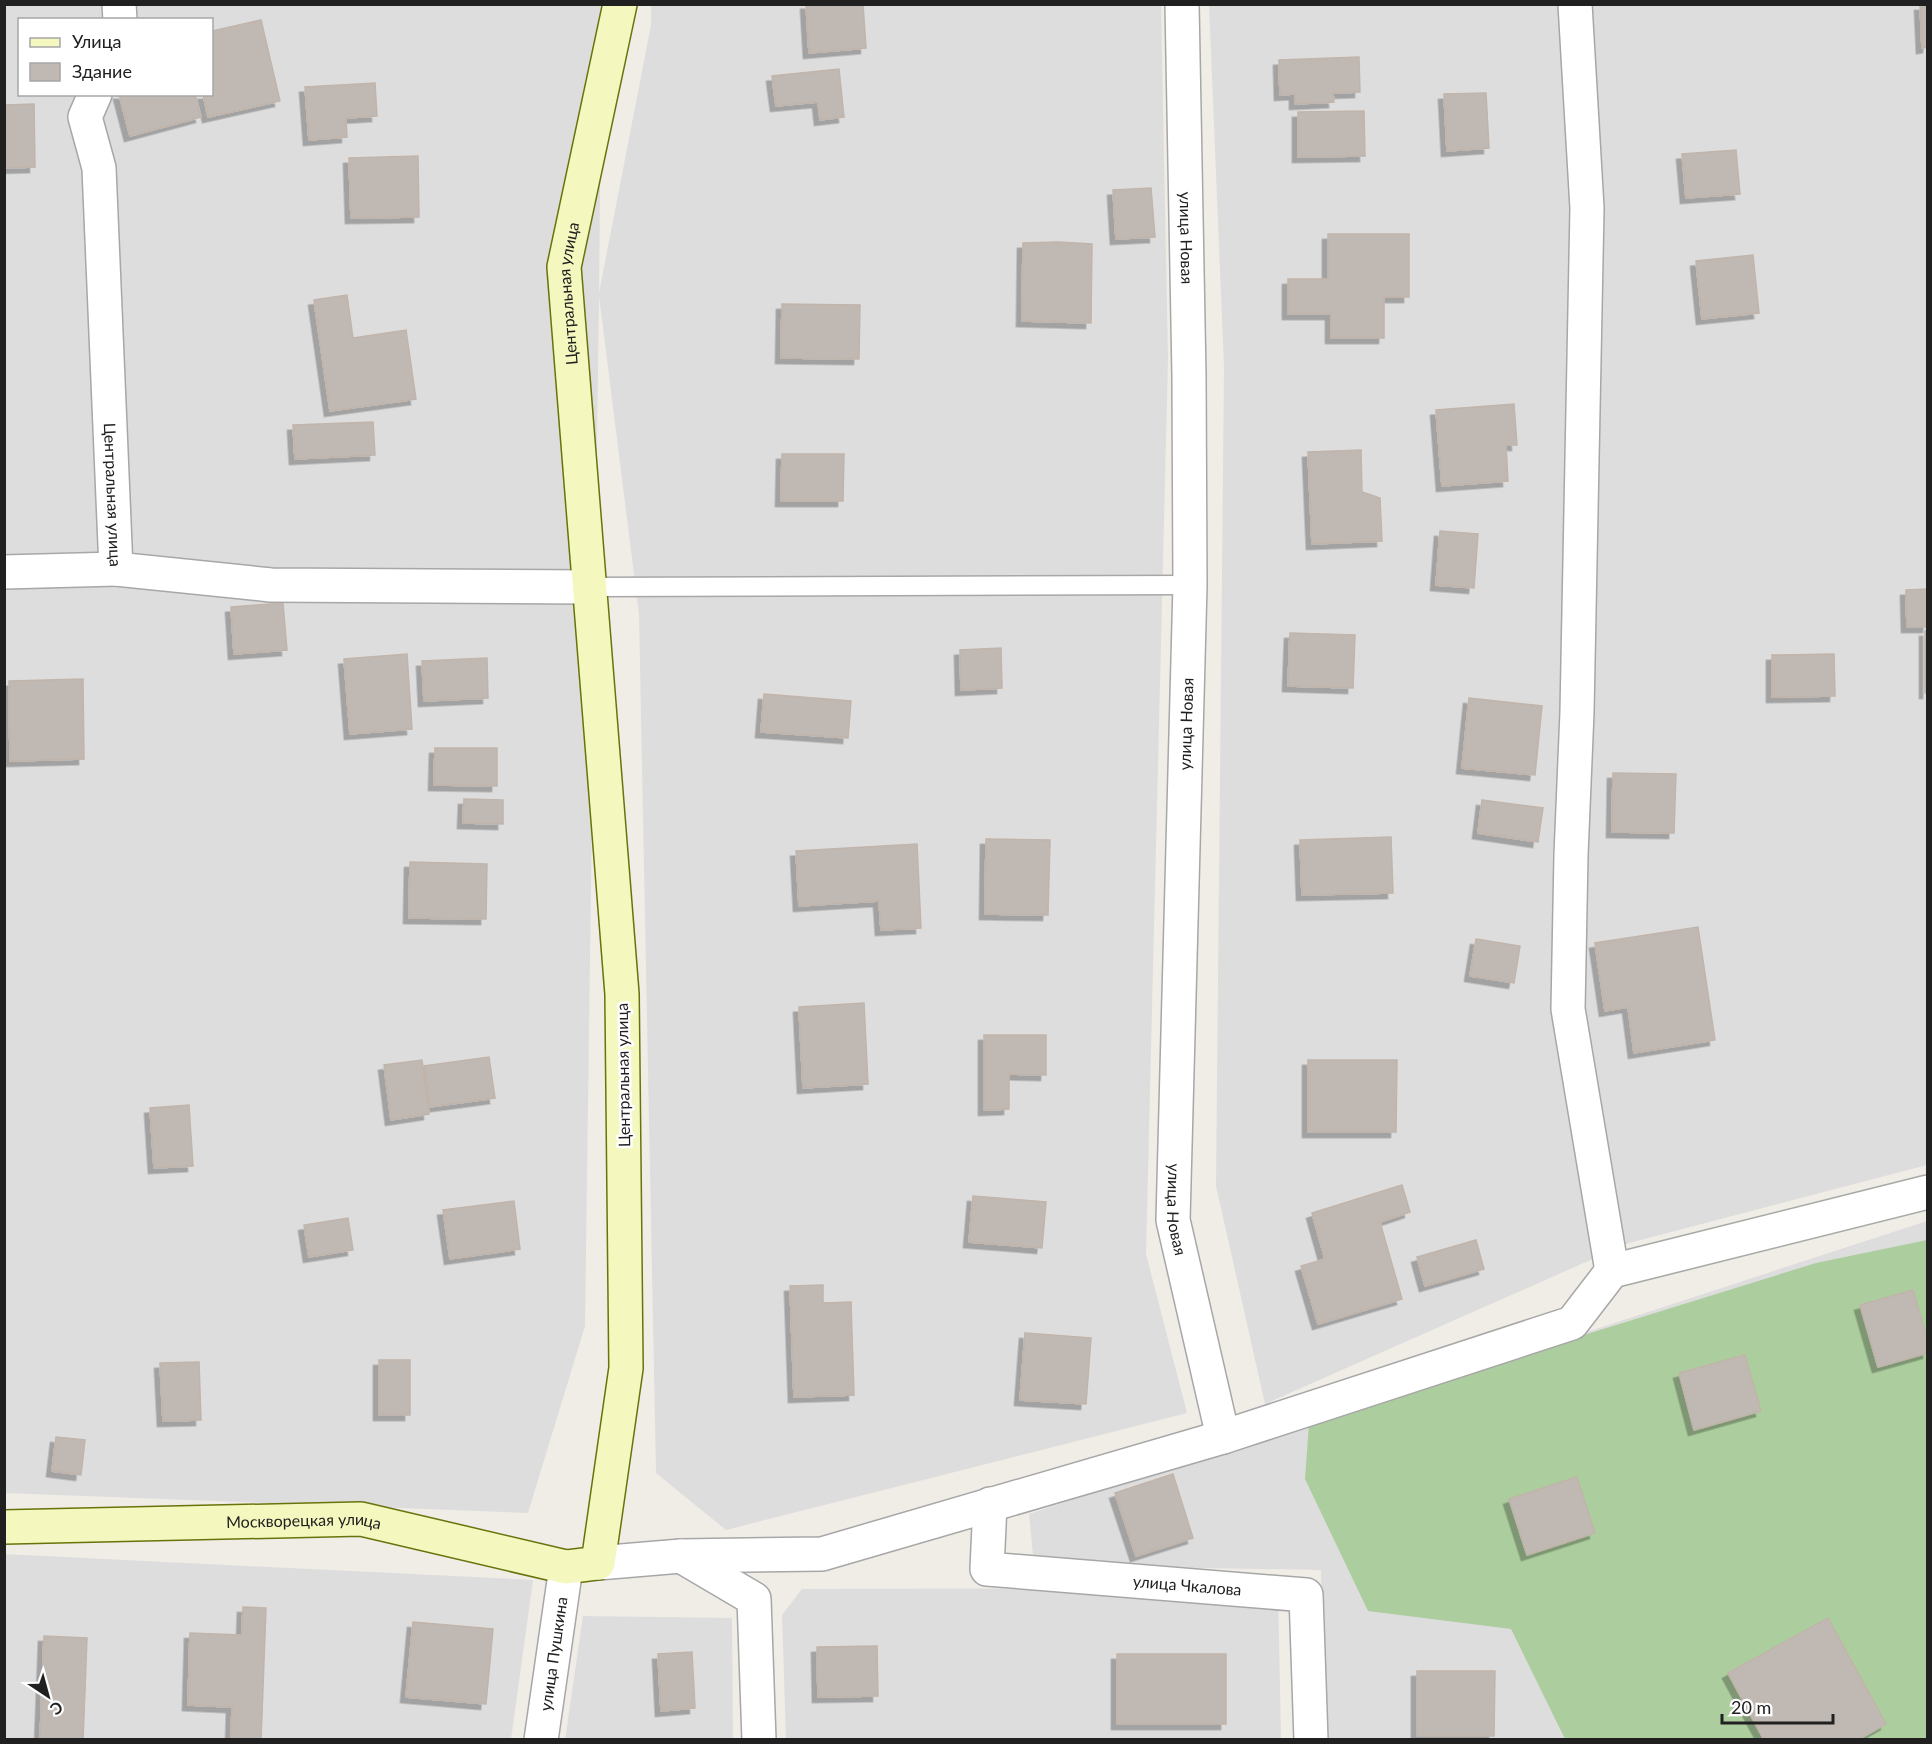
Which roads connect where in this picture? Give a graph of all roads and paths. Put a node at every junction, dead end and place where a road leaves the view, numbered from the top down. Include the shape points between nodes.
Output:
1 (620, 4) edge
2 (1182, 4) edge
3 (1575, 4) edge
4 (94, 96) edge
5 (116, 569) junction
6 (4, 572) edge
7 (1190, 585) junction
8 (589, 587) junction
9 (1928, 1192) edge
10 (1612, 1271) junction
11 (1223, 1437) junction
12 (990, 1504) junction
13 (4, 1527) edge
14 (681, 1556) junction
15 (598, 1563) junction
16 (566, 1567) junction
17 (541, 1740) edge
18 (759, 1740) edge
19 (1311, 1740) edge

1 - 8 street, Центральная улица via 564,267
2 - 7 street, улица Новая
3 - 10 street via 1587,208 1568,1009
4 - 5 street, Центральная улица via 85,117 99,168
5 - 6 street
5 - 8 street, Центральная улица via 271,585
7 - 8 lane
7 - 11 street, улица Новая via 1173,1220
8 - 15 street, Центральная улица via 622,994 626,1368
9 - 10 street
10 - 11 street via 1572,1323
11 - 12 street
12 - 14 street via 822,1554
12 - 19 street, улица Чкалова via 987,1569 1306,1595
13 - 16 street, Москворецкая улица via 361,1519
14 - 15 street
14 - 18 street via 754,1599
15 - 16 street, Москворецкая улица
16 - 17 street, улица Пушкина

